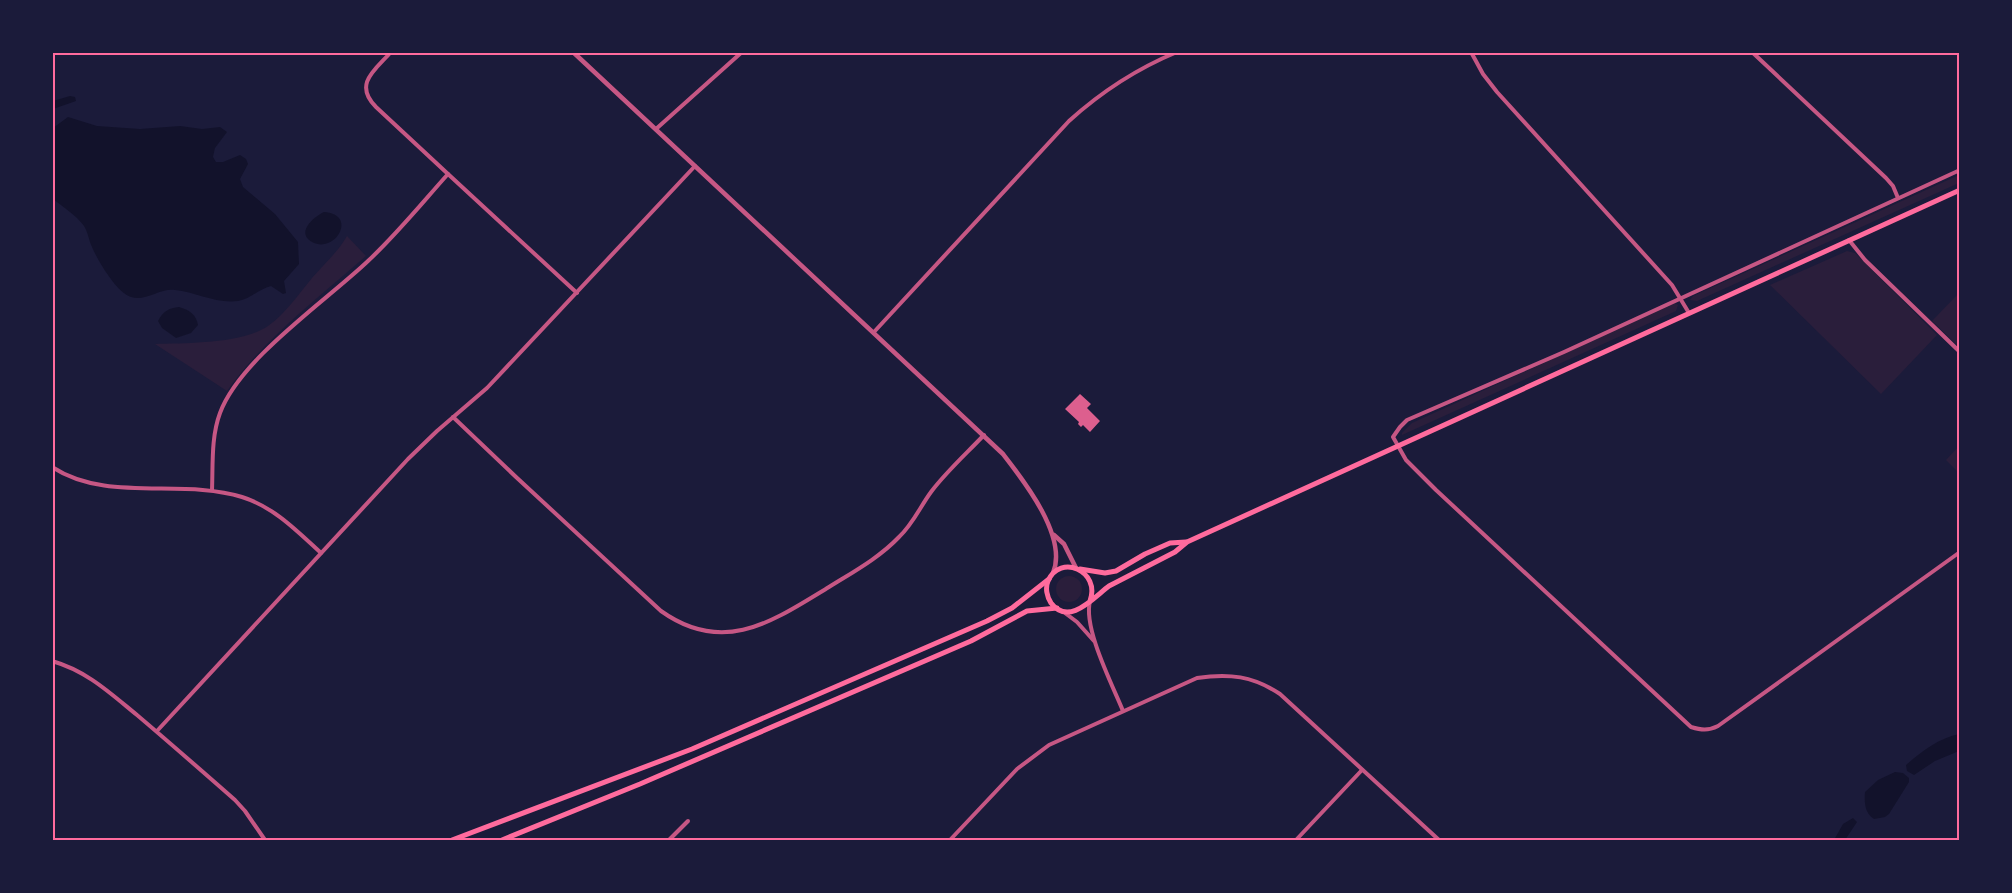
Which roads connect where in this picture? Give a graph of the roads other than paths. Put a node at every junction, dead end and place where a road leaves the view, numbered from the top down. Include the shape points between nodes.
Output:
1 (391, 52) edge
2 (573, 52) edge
3 (742, 52) edge
4 (1177, 52) edge
5 (1471, 52) edge
6 (1752, 52) edge
7 (656, 129) junction
8 (695, 166) junction
9 (1959, 170) edge
10 (448, 174) junction
11 (1959, 190) edge
12 (1898, 198) junction
13 (1849, 240) junction
14 (577, 293) junction
15 (1680, 297) junction
16 (1689, 313) junction
17 (874, 332) junction
18 (1959, 352) edge
19 (453, 417) junction
20 (984, 435) junction
21 (1397, 447) junction
22 (52, 467) edge
23 (212, 490) junction
24 (1052, 533) junction
25 (1187, 542) junction
26 (1959, 552) edge
27 (321, 553) junction
28 (1077, 568) junction
29 (1051, 577) junction
30 (1090, 601) junction
31 (1058, 609) junction
32 (1095, 642) junction
33 (52, 661) edge
34 (1123, 711) junction
35 (157, 731) junction
36 (1362, 770) junction
37 (688, 821) dead end
38 (265, 840) edge
39 (452, 840) edge
40 (502, 840) edge
41 (669, 840) edge
42 (950, 840) edge
43 (1296, 840) edge
44 (1439, 840) edge

1 - 10 street via 365,84 367,96
2 - 7 street
3 - 7 street
4 - 17 street via 1120,81 1069,121
5 - 15 street via 1497,92
6 - 12 street via 1886,178
7 - 8 street
8 - 14 street
8 - 17 street
9 - 12 street
10 - 14 street
10 - 23 street via 383,247 291,328 227,398 216,427
11 - 13 main road
12 - 15 street
13 - 16 main road
13 - 18 street
14 - 19 street via 487,388
15 - 16 street
15 - 21 street via 1407,420 1393,437
16 - 21 main road
17 - 20 street
19 - 20 street via 661,611 692,627 721,632 758,627 872,560 900,536 933,490
19 - 27 street via 408,459
20 - 24 street via 1022,478
21 - 25 main road
21 - 26 street via 1436,490 1588,633 1690,727 1699,730 1718,726
22 - 23 street via 71,478 103,485
23 - 27 street via 242,497 277,513
24 - 28 street via 1064,544
24 - 29 street via 1057,558
25 - 28 main road via 1170,543 1110,573
25 - 30 main road
27 - 35 street
28 - 29 main road via 1065,567
28 - 30 main road via 1090,580
29 - 31 main road via 1047,594
29 - 39 main road via 1012,608 976,626 692,749
30 - 31 main road via 1072,612
30 - 32 street via 1088,611
31 - 32 street
31 - 40 main road via 1027,611 971,642
32 - 34 street
33 - 35 street via 93,679
34 - 36 street via 1197,678 1243,676 1280,694
34 - 42 street via 1034,755
35 - 38 street via 235,800
36 - 43 street
36 - 44 street
37 - 41 street

